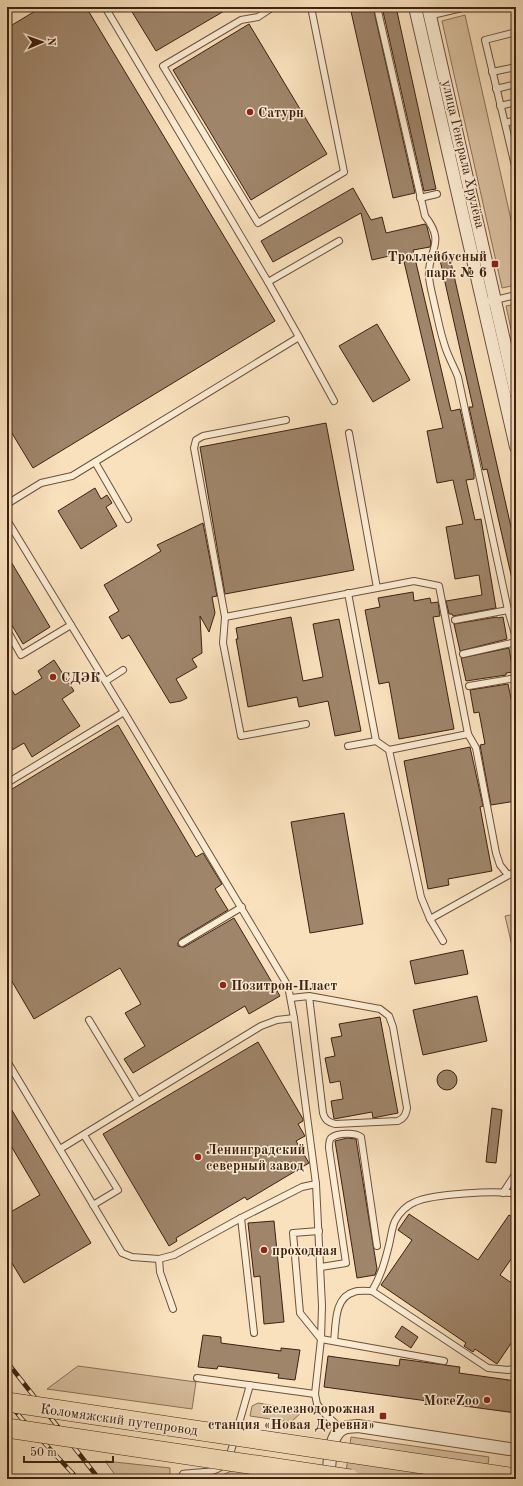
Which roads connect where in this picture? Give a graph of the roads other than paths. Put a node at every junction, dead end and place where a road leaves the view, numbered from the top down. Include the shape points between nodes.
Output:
1 (11, 7) edge
2 (105, 7) edge
3 (273, 7) edge
4 (311, 7) edge
5 (377, 7) edge
6 (466, 7) edge
7 (7, 10) edge
8 (429, 11) edge
9 (416, 13) edge
10 (516, 32) edge
11 (516, 66) edge
12 (492, 72) junction
13 (516, 84) edge
14 (496, 89) junction
15 (516, 102) edge
16 (500, 106) junction
17 (516, 120) edge
18 (504, 123) junction
19 (516, 138) edge
20 (508, 139) junction
21 (514, 156) edge
22 (516, 170) edge
23 (469, 186) junction
24 (457, 189) junction
25 (437, 194) dead end
26 (420, 198) junction
27 (339, 241) dead end
28 (268, 282) junction
29 (516, 295) edge
30 (489, 302) junction
31 (299, 337) junction
32 (516, 393) edge
33 (334, 401) dead end
34 (286, 420) dead end
35 (349, 433) dead end
36 (516, 448) edge
37 (95, 462) junction
38 (7, 504) edge
39 (128, 519) dead end
40 (7, 520) edge
41 (377, 588) junction
42 (348, 593) junction
43 (508, 610) junction
44 (225, 617) junction
45 (455, 620) dead end
46 (71, 625) junction
47 (7, 630) edge
48 (516, 638) edge
49 (516, 642) edge
50 (463, 654) dead end
51 (123, 670) dead end
52 (516, 678) edge
53 (106, 681) junction
54 (470, 686) dead end
55 (124, 712) junction
56 (306, 724) dead end
57 (468, 734) junction
58 (376, 741) junction
59 (348, 746) dead end
60 (389, 750) junction
61 (7, 783) edge
62 (516, 871) edge
63 (508, 875) junction
64 (242, 907) junction
65 (430, 919) junction
66 (443, 941) dead end
67 (182, 943) dead end
68 (310, 996) junction
69 (291, 998) junction
70 (294, 1018) junction
71 (89, 1020) dead end
72 (7, 1061) edge
73 (138, 1101) junction
74 (84, 1135) junction
75 (60, 1149) junction
76 (516, 1173) edge
77 (316, 1184) junction
78 (503, 1192) junction
79 (516, 1194) edge
80 (93, 1205) junction
81 (241, 1218) junction
82 (319, 1231) junction
83 (378, 1246) dead end
84 (159, 1258) junction
85 (321, 1266) junction
86 (372, 1291) junction
87 (173, 1309) dead end
88 (254, 1333) dead end
89 (321, 1339) junction
90 (334, 1341) junction
91 (444, 1361) dead end
92 (516, 1368) edge
93 (197, 1378) dead end
94 (250, 1385) junction
95 (315, 1394) junction
96 (7, 1402) edge
97 (7, 1428) edge
98 (341, 1429) junction
99 (516, 1450) edge
100 (7, 1467) edge
101 (7, 1474) edge
102 (516, 1478) edge
103 (181, 1479) edge
104 (328, 1479) edge
105 (350, 1479) edge

1 - 7 lane
2 - 28 lane
3 - 4 lane via 258,16 241,20 163,66 258,223 344,172
5 - 26 lane
6 - 8 lane
8 - 9 lane
8 - 23 street, улица Генерала Хрулёва
9 - 24 street, улица Генерала Хрулёва
10 - 12 lane via 484,40
11 - 12 lane
12 - 14 lane
13 - 14 lane
14 - 16 lane
15 - 16 lane
16 - 18 lane
17 - 18 lane
18 - 20 lane
19 - 20 lane
20 - 21 lane
21 - 22 lane
23 - 24 lane
23 - 30 street, улица Генерала Хрулёва
24 - 30 street, улица Генерала Хрулёва
25 - 26 lane
26 - 43 lane via 435,237 429,265 431,290 444,344 458,377
27 - 28 lane
28 - 31 lane
29 - 30 lane
30 - 32 street, улица Генерала Хрулёва
30 - 36 street, улица Генерала Хрулёва
31 - 33 lane
31 - 37 lane
34 - 44 lane via 203,436 196,440 194,448
35 - 41 lane
37 - 38 lane via 72,476 40,483
37 - 39 lane
40 - 46 lane
41 - 42 lane
41 - 57 lane via 414,580 439,586
42 - 44 lane
42 - 58 lane
43 - 45 lane
43 - 48 lane
44 - 56 lane via 223,643 240,736
46 - 47 lane via 21,656
46 - 53 lane
49 - 50 lane
51 - 53 lane
52 - 54 lane
53 - 55 lane
55 - 61 lane
55 - 64 lane
57 - 60 lane
57 - 63 lane via 476,748 496,852 500,865
58 - 59 lane
58 - 60 lane
60 - 65 lane via 421,897
62 - 63 lane
63 - 65 lane
64 - 67 lane
64 - 69 lane via 288,986
65 - 66 lane
68 - 68 lane via 380,1009 388,1016 393,1028 407,1108 403,1118 398,1121 335,1124 325,1118
68 - 69 lane
69 - 70 lane
70 - 73 lane via 277,1020 261,1026
70 - 77 lane
71 - 73 lane
72 - 75 lane
73 - 74 lane
74 - 75 lane
74 - 80 lane via 118,1190
75 - 80 lane
76 - 78 lane
77 - 81 lane via 302,1188
77 - 82 lane
78 - 79 lane
78 - 86 lane via 432,1198 414,1202 403,1210 394,1222 380,1277
80 - 84 lane via 122,1253 132,1258
81 - 84 lane via 174,1255
81 - 88 lane
82 - 85 lane
82 - 89 lane via 293,1233 300,1313
83 - 85 lane via 360,1137 353,1133 335,1136 329,1142 329,1148 346,1263
84 - 87 lane via 160,1272
85 - 89 lane
86 - 90 lane via 356,1291 348,1293 343,1298 339,1305
86 - 92 lane via 488,1368
89 - 90 lane
89 - 95 lane
90 - 91 lane
93 - 94 lane
94 - 95 lane
94 - 103 lane via 229,1458 224,1466 214,1471 183,1474
95 - 98 lane via 317,1404
96 - 102 main road, Коломяжский путепровод, bridge
97 - 105 main road, Коломяжский путепровод, bridge
98 - 99 street via 358,1426
98 - 104 street via 333,1441
100 - 101 lane

